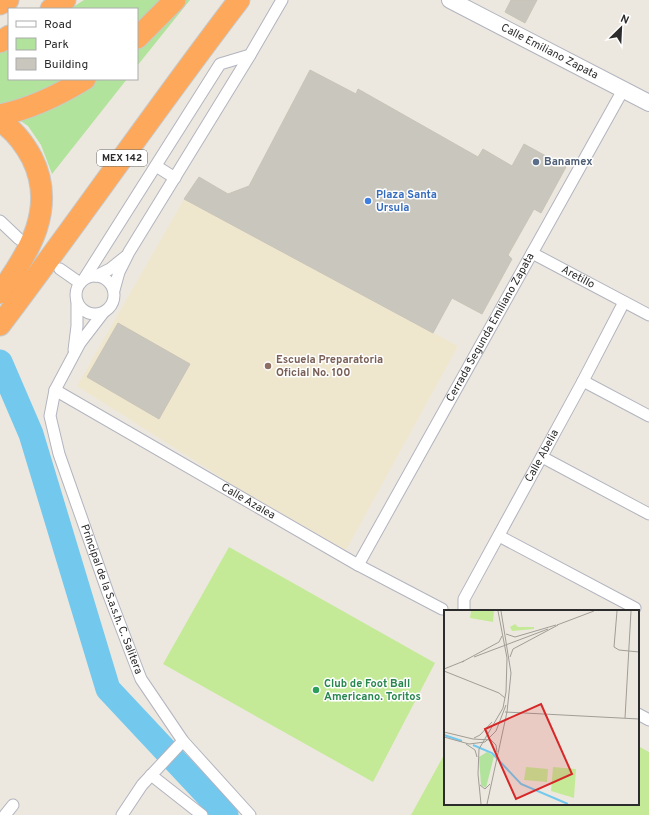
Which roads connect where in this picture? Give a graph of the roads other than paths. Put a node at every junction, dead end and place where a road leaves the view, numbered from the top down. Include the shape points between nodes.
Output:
1 (8, 0) edge
2 (65, 0) edge
3 (175, 0) edge
4 (239, 0) edge
5 (282, 0) edge
6 (450, 0) edge
7 (0, 4) edge
8 (53, 8) edge
9 (138, 37) edge
10 (250, 55) junction
11 (83, 80) edge
12 (623, 90) junction
13 (649, 103) edge
14 (0, 115) edge
15 (0, 121) edge
16 (156, 166) junction
17 (175, 178) junction
18 (1, 220) edge
19 (19, 239) dead end
20 (129, 252) junction
21 (532, 253) junction
22 (60, 269) dead end
23 (96, 276) junction
24 (82, 281) junction
25 (114, 290) junction
26 (77, 301) junction
27 (624, 302) junction
28 (4, 303) edge
29 (103, 313) junction
30 (649, 315) edge
31 (74, 355) junction
32 (582, 381) junction
33 (56, 390) junction
34 (649, 416) edge
35 (542, 457) junction
36 (649, 514) edge
37 (499, 536) junction
38 (358, 565) junction
39 (635, 608) dead end
40 (442, 609) dead end
41 (464, 610) edge
42 (639, 715) edge
43 (649, 720) edge
44 (180, 744) junction
45 (155, 772) junction
46 (13, 804) dead end
47 (199, 814) edge
48 (6, 815) edge
49 (122, 815) edge
50 (250, 815) edge

1 - 7 highway
2 - 8 highway
3 - 9 highway
4 - 28 highway, MEX 142 via 170,91 95,197
5 - 10 street
6 - 12 main road, Calle Emiliano Zapata
10 - 16 street via 220,64
10 - 17 street
11 - 14 highway via 35,105
12 - 13 main road, Calle Emiliano Zapata
12 - 21 street, Cerrada Segunda Emiliano Zapata
15 - 28 highway via 27,148 41,187 38,227
16 - 17 street
16 - 24 street
17 - 20 street
18 - 19 street
20 - 23 street via 117,264
20 - 25 street
21 - 27 street, Aretillo
21 - 38 street, Cerrada Segunda Emiliano Zapata
22 - 24 street
23 - 24 street
23 - 25 street via 108,280
24 - 26 street via 77,289
25 - 29 street via 113,304
26 - 29 street via 91,314
26 - 31 street, Principal de la S.a.s.h. C. Salitera
27 - 30 street, Aretillo
27 - 32 street, Calle Abelia
29 - 31 street, Principal de la S.a.s.h. C. Salitera via 87,332
31 - 33 street, Principal de la S.a.s.h. C. Salitera
32 - 34 street
32 - 35 street, Calle Abelia
33 - 38 street, Calle Azalea
33 - 44 street, Principal de la S.a.s.h. C. Salitera via 50,416 59,454 141,679
35 - 36 street
35 - 37 street, Calle Abelia
37 - 39 street
37 - 41 street, Calle Abelia via 464,599
38 - 40 street, Calle Azalea
42 - 43 street
44 - 45 street
44 - 50 street, Principal de la S.a.s.h. C. Salitera
45 - 47 street
45 - 49 street via 142,785
46 - 48 street

